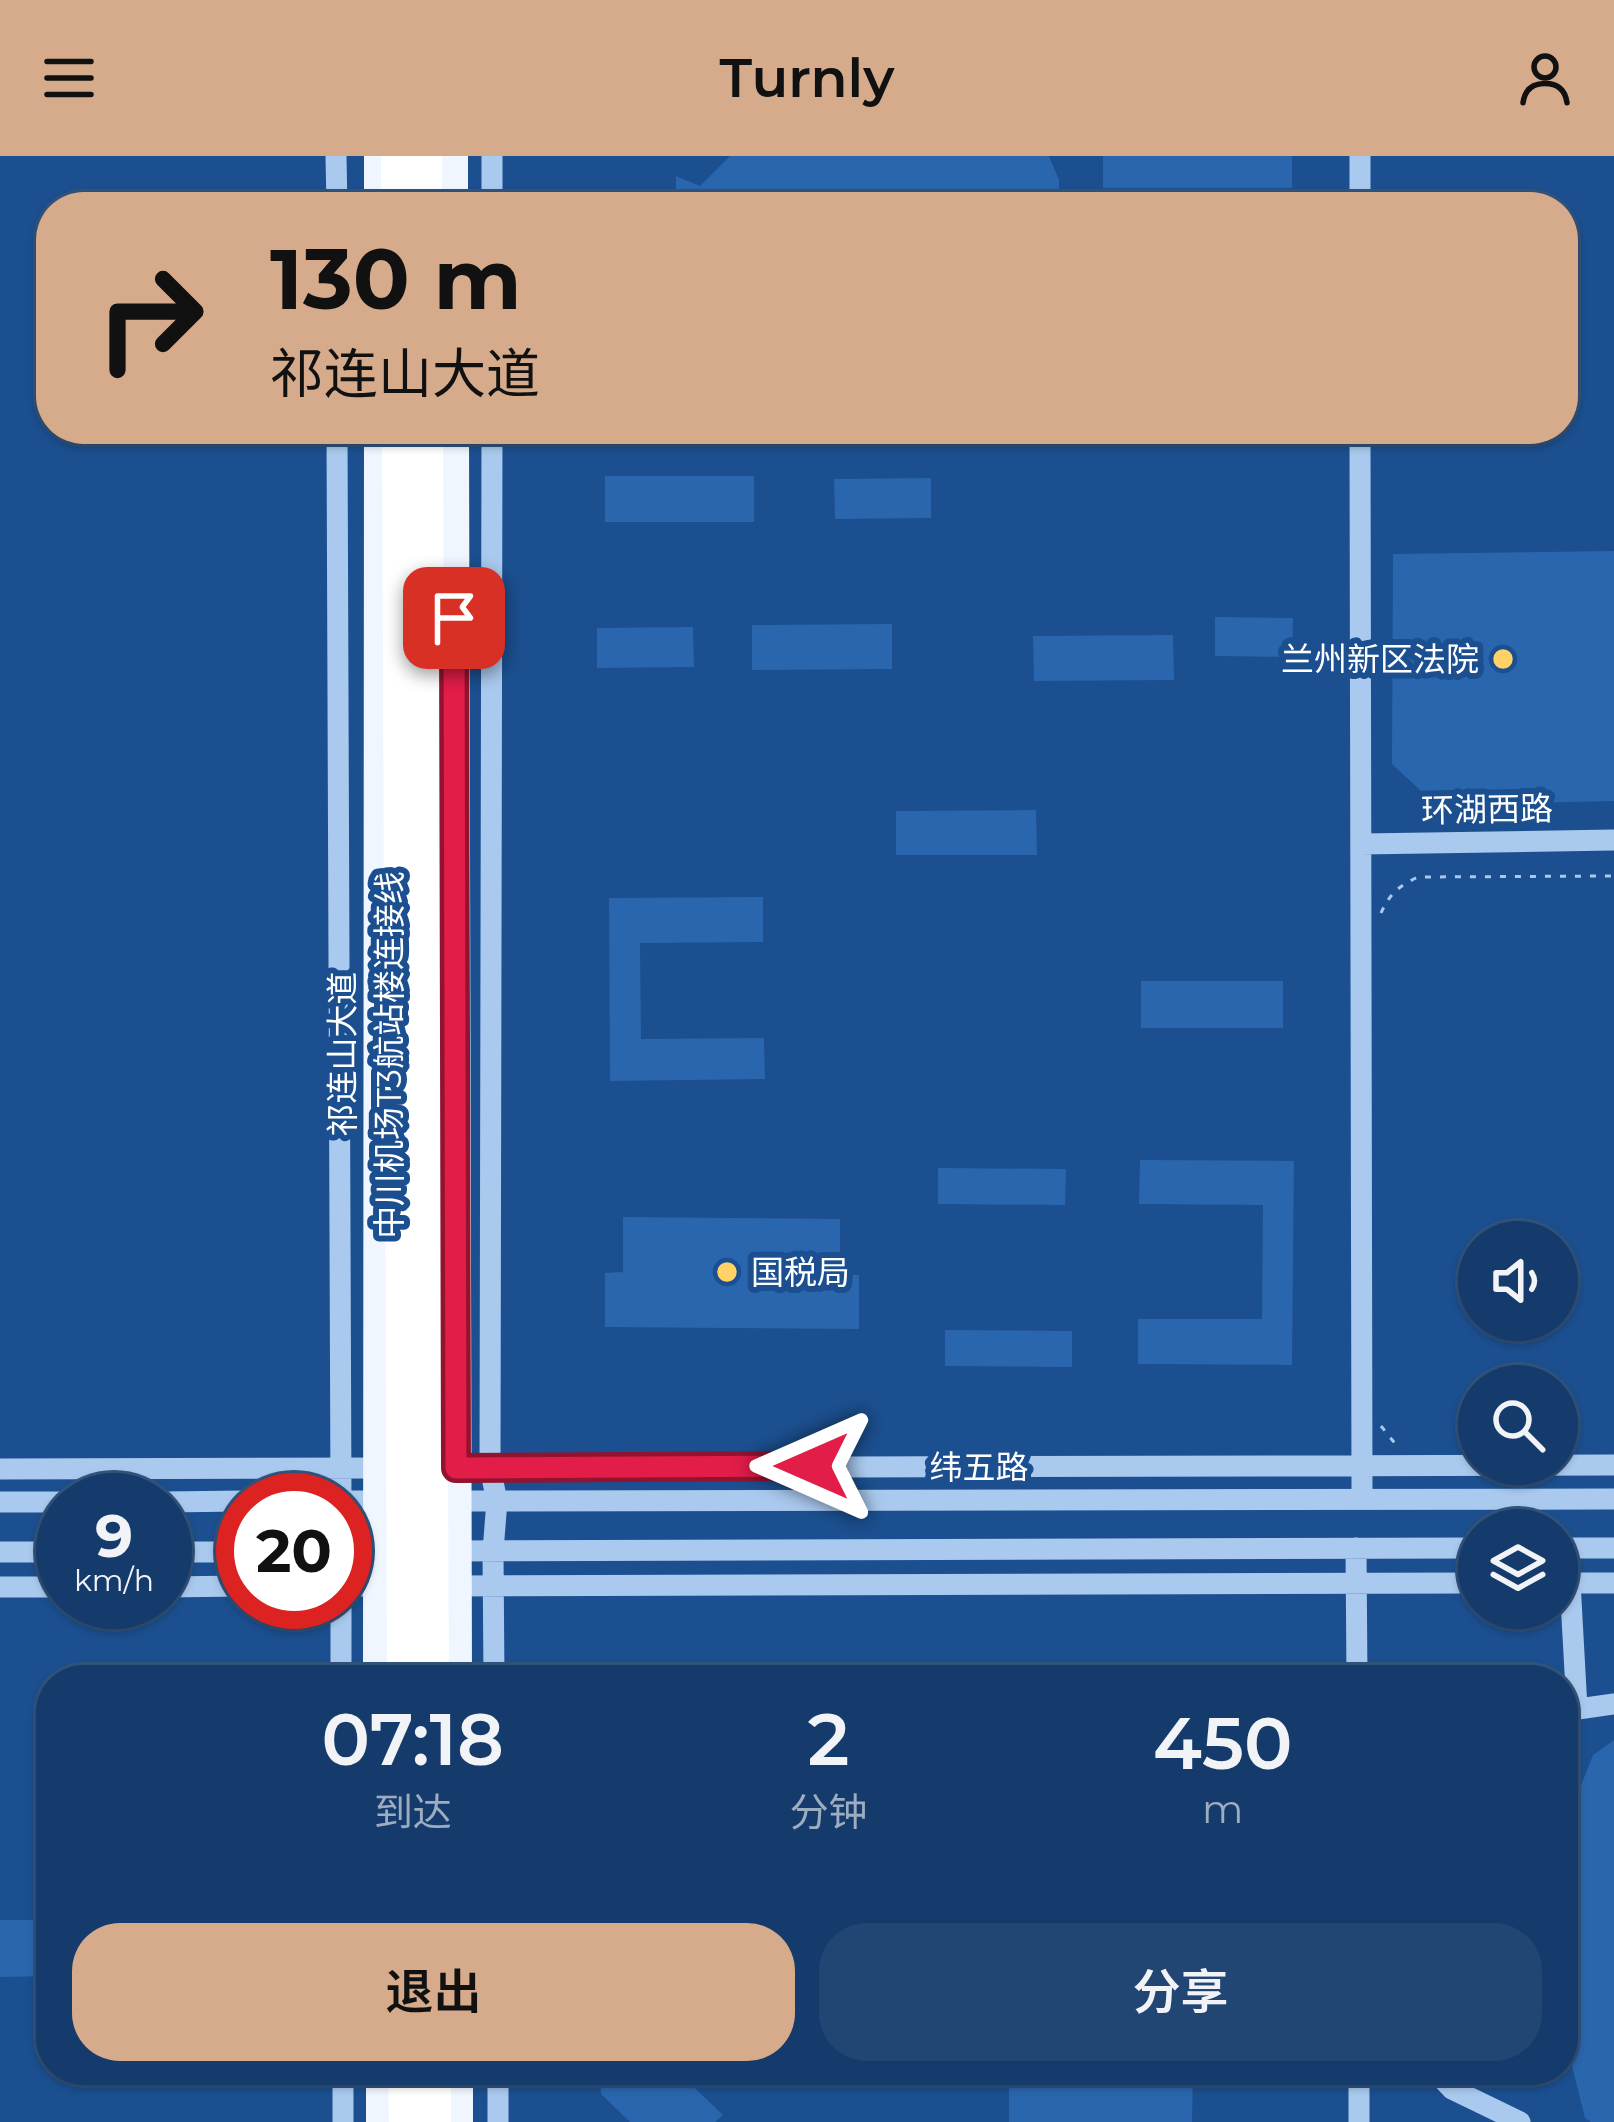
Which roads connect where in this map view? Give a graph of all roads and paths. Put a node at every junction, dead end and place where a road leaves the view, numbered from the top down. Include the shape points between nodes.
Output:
1 (336, 156) edge
2 (379, 156) edge
3 (399, 156) edge
4 (424, 156) edge
5 (453, 156) edge
6 (492, 156) edge
7 (1360, 156) edge
8 (337, 192) edge
9 (379, 192) edge
10 (399, 192) edge
11 (424, 192) edge
12 (453, 192) edge
13 (492, 192) edge
14 (1360, 192) edge
15 (338, 444) edge
16 (379, 444) edge
17 (400, 444) edge
18 (425, 444) edge
19 (454, 444) edge
20 (492, 444) edge
21 (1360, 444) edge
22 (1614, 840) edge
23 (1361, 844) junction
24 (1614, 876) edge
25 (1379, 919) dead end
26 (1379, 1424) dead end
27 (1405, 1449) dead end
28 (1362, 1465) junction
29 (1614, 1465) edge
30 (341, 1468) junction
31 (377, 1468) junction
32 (456, 1468) junction
33 (490, 1468) junction
34 (0, 1469) edge
35 (343, 1473) edge
36 (372, 1475) edge
37 (1362, 1499) junction
38 (1614, 1499) edge
39 (372, 1501) edge
40 (456, 1501) junction
41 (497, 1501) junction
42 (0, 1502) edge
43 (36, 1502) edge
44 (1357, 1548) junction
45 (1458, 1548) edge
46 (1578, 1548) edge
47 (1614, 1548) edge
48 (372, 1551) edge
49 (456, 1551) junction
50 (493, 1551) junction
51 (0, 1552) edge
52 (36, 1552) edge
53 (372, 1575) edge
54 (1578, 1582) edge
55 (1614, 1582) edge
56 (1357, 1583) junction
57 (1458, 1583) edge
58 (372, 1586) edge
59 (377, 1586) junction
60 (456, 1586) junction
61 (493, 1586) junction
62 (0, 1587) edge
63 (36, 1587) edge
64 (341, 1629) edge
65 (1566, 1629) edge
66 (341, 1665) edge
67 (378, 1665) edge
68 (405, 1665) edge
69 (431, 1665) edge
70 (457, 1665) edge
71 (494, 1665) edge
72 (1357, 1665) edge
73 (1568, 1665) edge
74 (1614, 1704) edge
75 (1578, 1709) edge
76 (343, 2085) edge
77 (381, 2085) edge
78 (406, 2085) edge
79 (433, 2085) edge
80 (458, 2085) edge
81 (498, 2085) edge
82 (1359, 2085) edge
83 (1448, 2085) edge
84 (343, 2122) edge
85 (381, 2122) edge
86 (407, 2122) edge
87 (433, 2122) edge
88 (458, 2122) edge
89 (498, 2122) edge
90 (1359, 2122) edge
91 (1520, 2122) edge

1 - 8 street
2 - 9 main road
3 - 10 highway
4 - 11 highway
5 - 12 main road
6 - 13 street
7 - 14 street
15 - 30 street
16 - 31 main road, 祁连山大道
17 - 68 highway, 中川机场T3航站楼连接线, bridge
18 - 69 highway, 中川机场T3航站楼连接线, bridge
19 - 32 main road
20 - 33 street
21 - 23 street
22 - 23 street, 环湖西路
23 - 28 street
24 - 25 path via 1418,877 1398,886
26 - 27 path
28 - 29 street
28 - 33 street
28 - 37 street
30 - 31 street
30 - 34 street
30 - 35 street
31 - 32 street
31 - 36 main road, 祁连山大道
32 - 33 street
32 - 40 main road
33 - 41 street
37 - 38 street, 纬五路
37 - 41 street, 纬五路
39 - 40 street, 纬五路
40 - 41 street, 纬五路
40 - 49 main road
41 - 50 street
42 - 43 street
44 - 45 street
44 - 50 street
44 - 56 street
46 - 47 street
48 - 49 street
49 - 50 street
49 - 60 main road
50 - 61 street
51 - 52 street
53 - 59 main road, 祁连山大道
54 - 55 street
56 - 57 street
56 - 61 street
56 - 72 street
58 - 59 street
59 - 60 street
59 - 67 main road, 祁连山大道
60 - 61 street
60 - 70 main road
61 - 71 street
62 - 63 street
64 - 66 street
65 - 73 street
74 - 75 street
76 - 84 street
77 - 85 main road
78 - 86 highway
79 - 87 highway
80 - 88 main road
81 - 89 street
82 - 90 street
83 - 91 street

